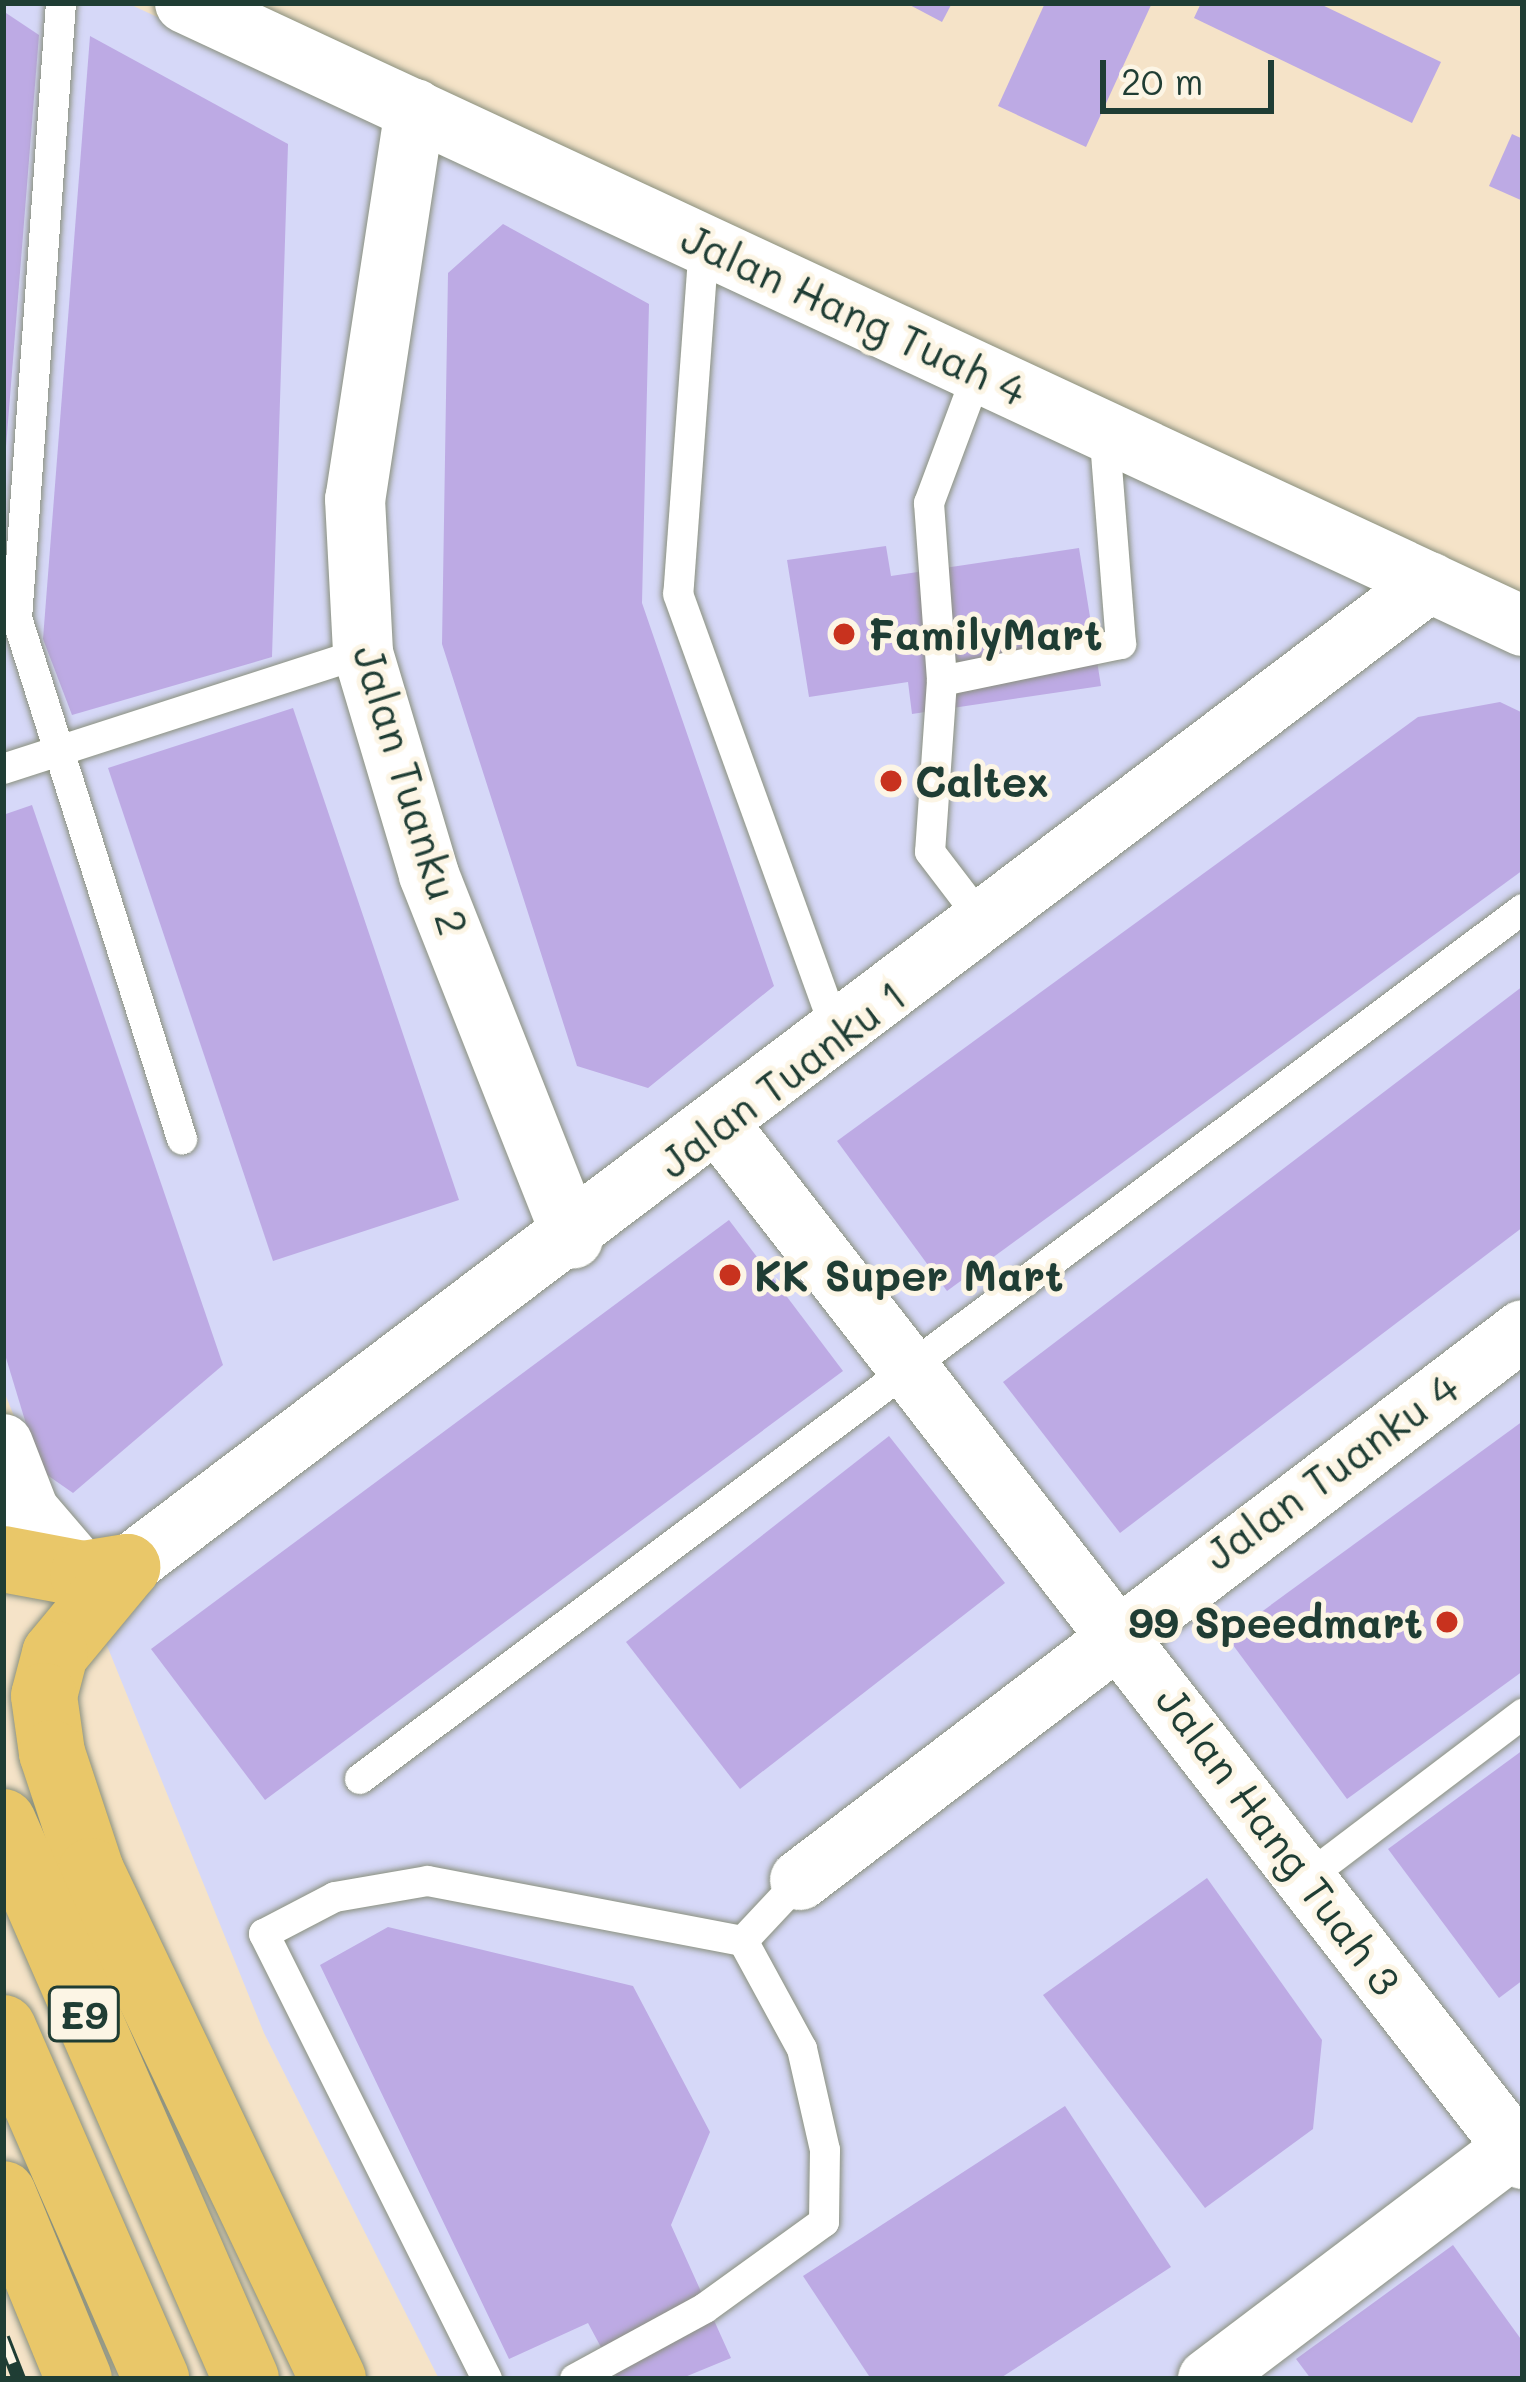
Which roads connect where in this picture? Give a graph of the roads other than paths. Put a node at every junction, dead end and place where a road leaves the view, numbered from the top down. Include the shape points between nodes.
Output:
1 (61, 3) edge
2 (185, 3) edge
3 (415, 109) junction
4 (704, 244) junction
5 (978, 372) junction
6 (1104, 430) junction
7 (1430, 582) junction
8 (1523, 626) edge
9 (363, 653) junction
10 (942, 681) junction
11 (53, 753) junction
12 (3, 769) edge
13 (1523, 909) edge
14 (985, 924) junction
15 (838, 1036) junction
16 (721, 1127) junction
17 (182, 1138) dead end
18 (573, 1239) junction
19 (1523, 1330) edge
20 (916, 1372) junction
21 (3, 1444) edge
22 (3, 1559) edge
23 (105, 1570) junction
24 (1118, 1629) junction
25 (3, 1646) edge
26 (1523, 1714) edge
27 (52, 1753) junction
28 (360, 1778) dead end
29 (3, 1822) edge
30 (1308, 1877) junction
31 (800, 1880) joint
32 (743, 1941) junction
33 (3, 2028) edge
34 (1520, 2149) edge
35 (3, 2194) edge
36 (1241, 2369) edge
37 (79, 2379) edge
38 (156, 2379) edge
39 (246, 2379) edge
40 (333, 2379) edge
41 (487, 2379) edge
42 (575, 2379) edge

1 - 11 lane via 17,618
2 - 3 street, Jalan Hang Tuah 4
3 - 4 street, Jalan Hang Tuah 4
3 - 9 street, Jalan Tuanku 2 via 355,499
4 - 5 street, Jalan Hang Tuah 4
4 - 15 lane via 678,594
5 - 6 street, Jalan Hang Tuah 4
5 - 10 lane via 929,503
6 - 7 street, Jalan Hang Tuah 4
6 - 10 lane via 1121,644
7 - 8 street, Jalan Hang Tuah 4
7 - 14 street, Jalan Tuanku 1
9 - 11 lane
9 - 18 street, Jalan Tuanku 2 via 429,875
10 - 14 lane via 931,852
11 - 12 lane
11 - 17 lane
13 - 20 lane
14 - 15 street, Jalan Tuanku 1
15 - 16 street, Jalan Tuanku 1
16 - 18 street, Jalan Tuanku 1
16 - 20 street, Jalan Hang Tuah 3
18 - 23 street, Jalan Tuanku 1
19 - 24 street, Jalan Tuanku 4
20 - 24 street, Jalan Hang Tuah 3
20 - 28 lane
21 - 23 street via 29,1511
22 - 23 highway
23 - 27 highway via 55,1654 44,1696
24 - 30 street, Jalan Hang Tuah 3
24 - 31 street, Jalan Tuanku 4
25 - 27 highway
26 - 30 lane
27 - 40 highway via 91,1871
29 - 39 highway, E9
30 - 34 street, Jalan Hang Tuah 3
31 - 32 lane
32 - 41 lane via 428,1881 335,1897 263,1934
32 - 42 lane via 802,2049 825,2150 824,2222 705,2308
33 - 38 highway
34 - 36 street
35 - 37 highway

